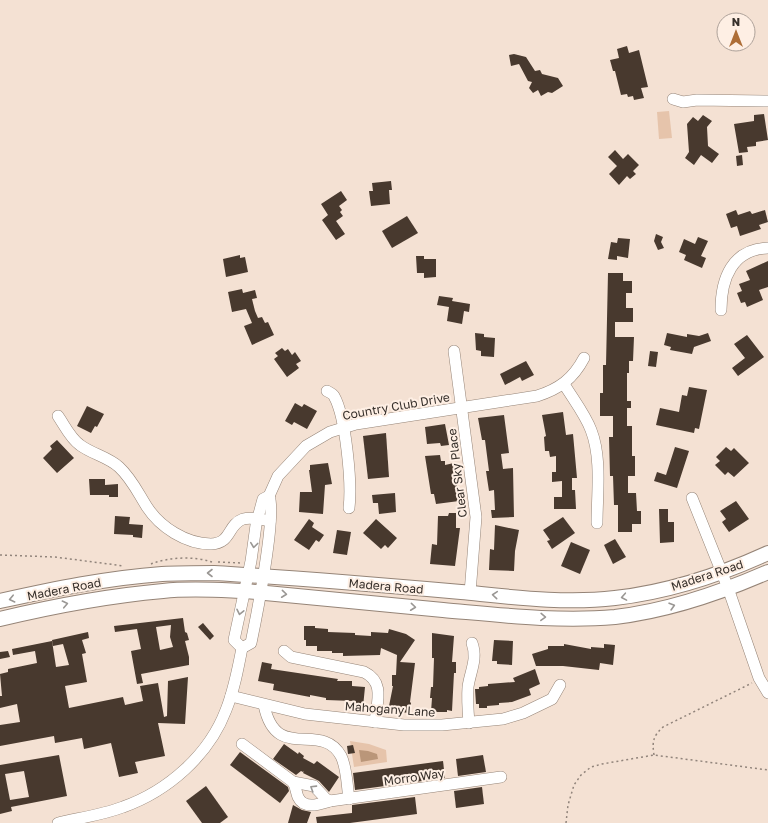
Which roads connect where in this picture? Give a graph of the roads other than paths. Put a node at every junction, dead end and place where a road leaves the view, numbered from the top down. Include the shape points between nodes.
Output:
1 (673, 99) dead end
2 (768, 101) edge
3 (768, 248) edge
4 (721, 310) dead end
5 (454, 351) dead end
6 (584, 358) dead end
7 (564, 384) junction
8 (327, 391) dead end
9 (462, 408) junction
10 (58, 416) dead end
11 (344, 427) junction
12 (269, 496) junction
13 (692, 498) dead end
14 (349, 508) dead end
15 (258, 519) junction
16 (270, 520) junction
17 (597, 523) dead end
18 (768, 553) edge
19 (245, 569) junction
20 (721, 572) junction
21 (768, 572) edge
22 (263, 576) junction
23 (728, 588) junction
24 (245, 591) junction
25 (260, 592) junction
26 (470, 593) junction
27 (0, 601) edge
28 (0, 618) edge
29 (472, 644) dead end
30 (242, 648) junction
31 (284, 651) dead end
32 (560, 685) dead end
33 (768, 693) edge
34 (231, 696) junction
35 (264, 705) junction
36 (375, 722) junction
37 (469, 723) junction
38 (242, 744) dead end
39 (501, 777) dead end
40 (293, 782) junction
41 (349, 799) junction
42 (330, 801) junction
43 (58, 823) edge

1 - 2 street via 683,102
3 - 4 street via 752,251 730,267 724,279
5 - 9 street, Clear Sky Place
6 - 7 street via 577,372
7 - 9 street, Country Club Drive via 537,396
7 - 17 street via 587,421 595,443
8 - 11 street via 334,395
9 - 11 street, Country Club Drive
9 - 26 street, Clear Sky Place via 476,518
10 - 15 street via 74,440 107,458 126,474 154,516 174,533 197,542 216,543 224,540 238,521
11 - 12 street, Country Club Drive via 318,438 296,455 278,476
11 - 14 street via 351,493
12 - 15 street, Country Club Drive via 263,499
12 - 16 street, Country Club Drive
13 - 20 street
15 - 16 street
15 -> 19 street, Country Club Drive
16 - 22 street, Country Club Drive
18 - 20 main road, Madera Road
19 - 22 main road, Madera Road
19 - 24 street, Country Club Drive
19 -> 27 main road, Madera Road via 214,573 163,574 67,586
20 - 23 street
20 -> 26 main road, Madera Road via 658,591 615,598 556,600
21 - 23 main road, Madera Road
22 - 25 street, Country Club Drive
22 - 26 main road, Madera Road
25 -> 23 main road, Madera Road via 473,613 577,619 615,617 656,610
23 - 33 street via 758,678
24 - 25 main road, Madera Road
28 -> 24 main road, Madera Road via 70,603 140,593 178,590
24 -> 30 street, Country Club Drive via 234,640
25 - 30 street, Country Club Drive via 251,644
29 - 37 street via 475,652 468,685
30 - 34 street
31 - 36 street via 291,657 364,672 372,676 378,688
32 - 37 street, Mahogany Lane via 552,699 523,713 503,719
34 - 35 street, Mahogany Lane
34 - 43 street via 207,744 192,762 158,791 122,808
35 - 36 street, Mahogany Lane via 305,714
35 - 41 street via 270,724 278,732 292,739 319,740 337,750 344,767
36 - 37 street, Mahogany Lane via 423,726
38 - 40 street
39 - 41 street, Morro Way
42 -> 40 street via 314,786
40 - 42 street, Morro Way via 298,797 304,804 313,805
41 - 42 street, Morro Way

